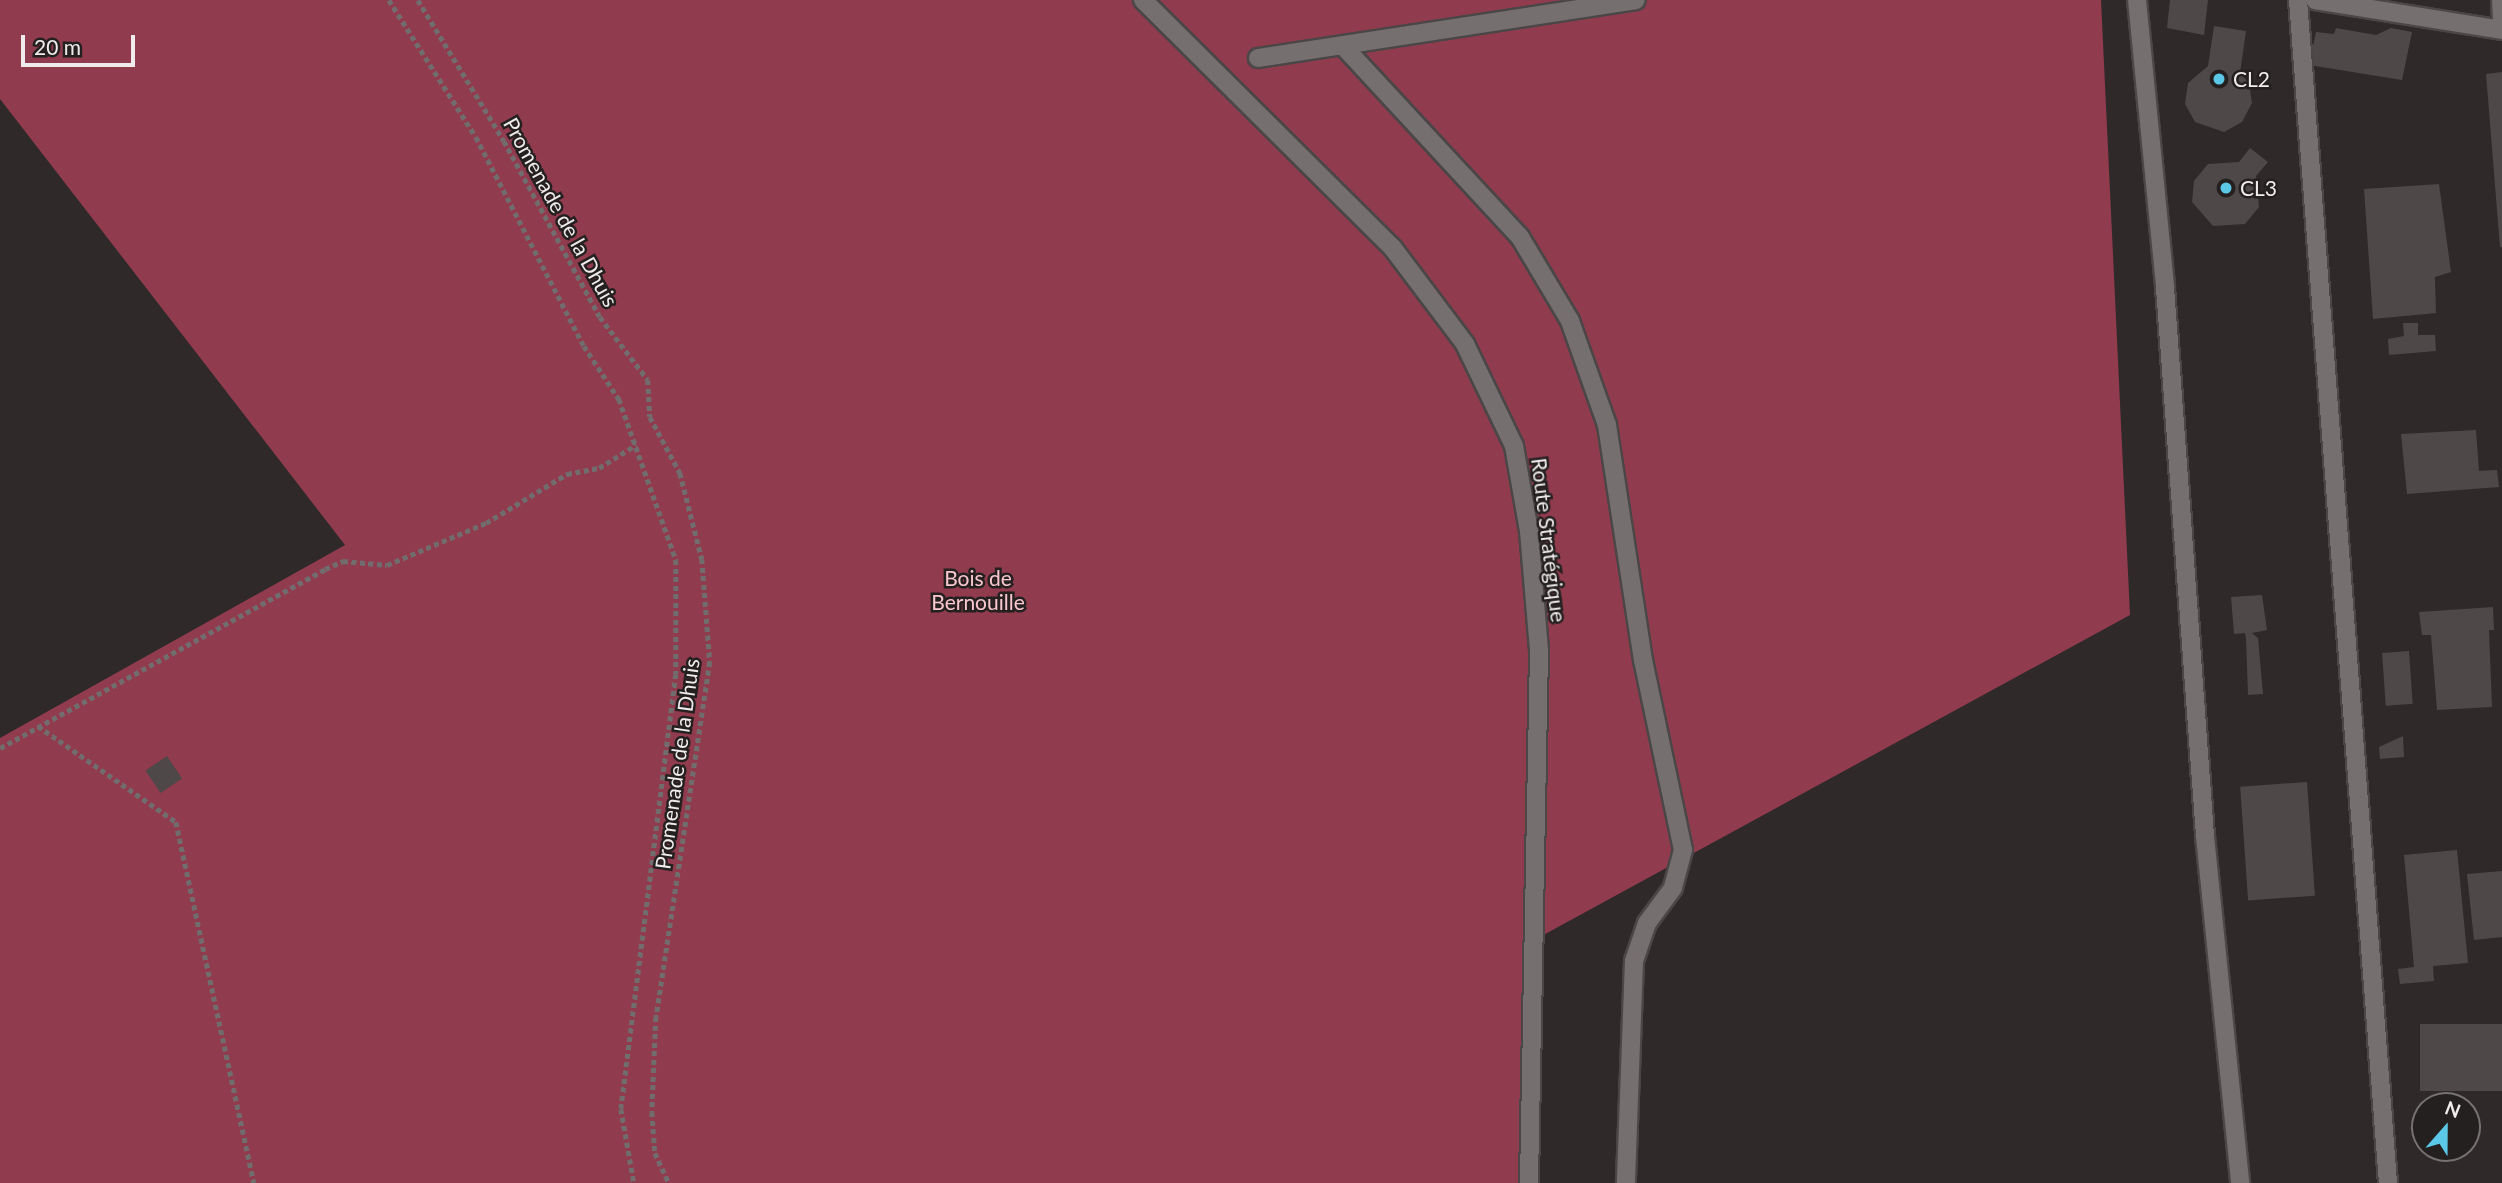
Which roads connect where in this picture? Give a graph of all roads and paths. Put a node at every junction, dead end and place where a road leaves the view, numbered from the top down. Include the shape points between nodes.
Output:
1 (389, 0) edge
2 (418, 0) edge
3 (1143, 0) edge
4 (1636, 0) edge
5 (2137, 0) edge
6 (2298, 0) edge
7 (2315, 0) edge
8 (2501, 0) edge
9 (2502, 21) edge
10 (2502, 30) edge
11 (1345, 48) junction
12 (1258, 58) dead end
13 (636, 445) junction
14 (38, 726) junction
15 (0, 748) edge
16 (254, 1183) edge
17 (634, 1183) edge
18 (669, 1183) edge
19 (1529, 1183) edge
20 (1626, 1183) edge
21 (2240, 1183) edge
22 (2388, 1183) edge

1 - 13 path, Promenade de la Dhuis via 476,137 584,346 619,399
2 - 18 path, Promenade de la Dhuis via 503,141 600,317 648,380 650,417 680,473 702,559 710,662 656,1017 655,1153
3 - 19 street, Route Stratégique via 1392,247 1465,344 1514,446 1529,531 1539,651
4 - 11 street
5 - 21 street
6 - 22 street
7 - 10 street
8 - 9 street
11 - 12 street
11 - 20 street via 1520,237 1570,321 1607,425 1643,660 1683,850 1673,888 1647,923 1634,961
13 - 14 path via 599,468 567,474 486,523 387,565 343,561 325,569
13 - 17 path, Promenade de la Dhuis via 676,560 676,674 621,1109
14 - 15 path
14 - 16 path via 176,822

